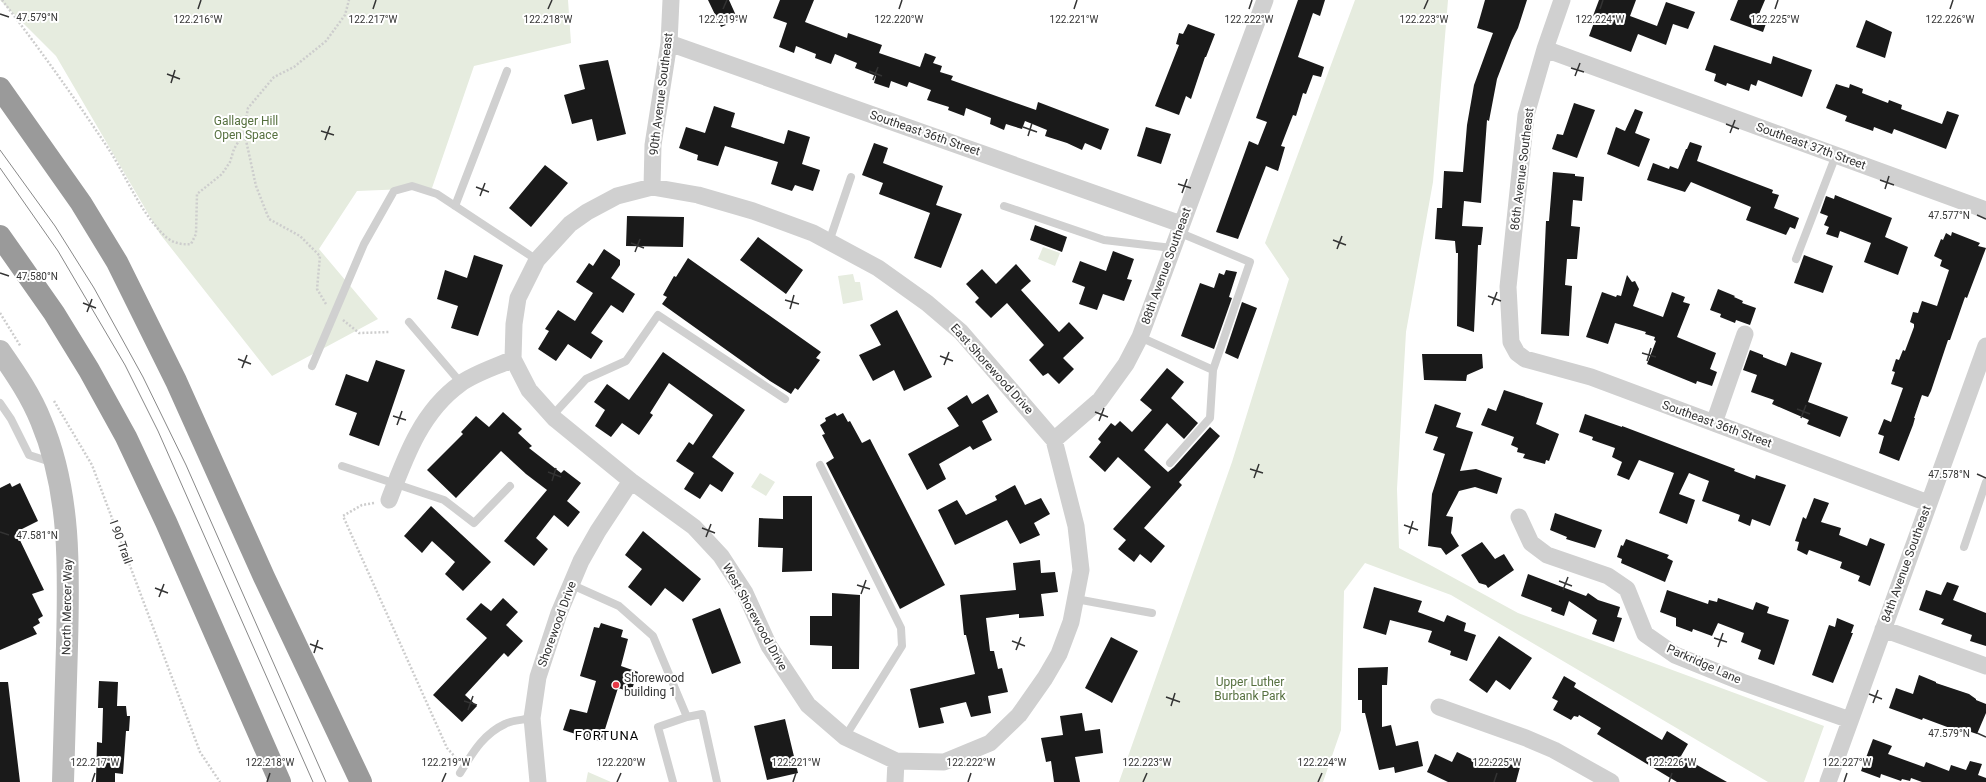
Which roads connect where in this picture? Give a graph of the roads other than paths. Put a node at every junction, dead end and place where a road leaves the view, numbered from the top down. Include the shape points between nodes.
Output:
1 (671, 0) edge
2 (1265, 0) edge
3 (1562, 0) edge
4 (669, 42) junction
5 (1545, 49) junction
6 (507, 71) dead end
7 (0, 88) edge
8 (1836, 155) junction
9 (852, 177) dead end
10 (652, 187) junction
11 (455, 206) junction
12 (1004, 206) dead end
13 (1986, 210) edge
14 (1180, 228) junction
15 (0, 236) edge
16 (829, 242) junction
17 (1172, 248) junction
18 (1796, 259) dead end
19 (537, 260) junction
20 (410, 322) dead end
21 (1745, 334) dead end
22 (1140, 337) junction
23 (1511, 342) joint
24 (1986, 346) edge
25 (0, 351) edge
26 (513, 359) junction
27 (312, 366) dead end
28 (1213, 370) junction
29 (461, 383) junction
30 (784, 399) dead end
31 (0, 403) edge
32 (552, 416) junction
33 (1714, 423) junction
34 (1054, 440) junction
35 (54, 462) junction
36 (1170, 463) dead end
37 (820, 465) dead end
38 (342, 466) dead end
39 (631, 482) junction
40 (1986, 482) edge
41 (395, 485) junction
42 (510, 486) dead end
43 (389, 500) road end
44 (1928, 503) junction
45 (1519, 517) dead end
46 (1964, 547) dead end
47 (570, 584) junction
48 (1076, 599) junction
49 (1152, 613) dead end
50 (1883, 629) junction
51 (1986, 666) edge
52 (1045, 678) joint
53 (1439, 706) dead end
54 (687, 717) junction
55 (532, 718) junction
56 (1850, 720) junction
57 (845, 737) junction
58 (896, 761) junction
59 (462, 769) road end
60 (63, 782) edge
61 (280, 782) edge
62 (360, 782) edge
63 (538, 782) edge
64 (673, 782) edge
65 (717, 782) edge
66 (895, 782) edge
67 (1611, 782) edge
68 (1829, 782) edge

1 - 4 street, 90th Avenue Southeast
2 - 14 street, 88th Avenue Southeast
3 - 5 street, 86th Avenue Southeast
4 - 10 street, 90th Avenue Southeast via 653,145
4 - 14 street, Southeast 36th Street
5 - 8 street, Southeast 37th Street
5 - 23 street, 86th Avenue Southeast via 1526,115 1508,287
6 - 11 lane
7 - 62 highway via 81,203 118,262 176,381
8 - 13 street, Southeast 37th Street
8 - 18 lane
9 - 16 lane
10 - 16 street, East Shorewood Drive via 698,195 753,211 813,233
10 - 19 street, East Shorewood Drive via 616,196 587,212 570,224
11 - 19 lane
11 - 27 lane via 437,194 412,186 394,191 364,244
12 - 17 lane via 1104,240
14 - 17 street, 88th Avenue Southeast
14 - 28 lane, Southeast 36th Street via 1250,262
15 - 61 highway via 54,313 126,437
16 - 34 street, East Shorewood Drive via 878,268 927,303 961,332
17 - 22 street, 88th Avenue Southeast
19 - 26 street, West Shorewood Drive via 518,298
20 - 29 lane
21 - 33 street
22 - 28 lane
22 - 34 street, 88th Avenue Southeast via 1126,364 1100,400
23 - 33 street, Southeast 36th Street via 1525,359 1591,377
24 - 44 street, 84th Avenue Southeast
25 - 35 street, North Mercer Way via 25,387 42,422
26 - 29 street
26 - 32 street, West Shorewood Drive via 529,390
28 - 36 lane via 1210,418
29 - 41 street via 427,416 408,449
30 - 32 lane via 658,315 626,361 586,379
31 - 35 lane via 29,455
32 - 39 street, West Shorewood Drive
33 - 44 street, Southeast 36th Street
34 - 48 street, East Shorewood Drive via 1076,526 1081,570
35 - 60 street, North Mercer Way via 68,543
37 - 57 lane via 901,628 903,639 902,646
38 - 41 lane
39 - 47 street, Shorewood Drive via 598,531
39 - 57 street, West Shorewood Drive via 694,527 721,556 745,593 769,646 808,705
40 - 46 lane
41 - 42 lane via 444,500 474,523
41 - 43 street
44 - 50 street, 84th Avenue Southeast
45 - 56 street, Parkridge Lane via 1531,543 1547,555 1608,576 1627,589 1645,634 1675,654 1742,682
47 - 54 lane via 619,606 653,636
47 - 55 street, Shorewood Drive via 538,677
48 - 49 lane
48 - 52 street, East Shorewood Drive via 1062,647
50 - 51 street
50 - 56 street, 84th Avenue Southeast
52 - 58 street, West Shorewood Drive via 1019,715 990,743 944,762
53 - 67 street via 1554,750
54 - 64 lane via 658,727
54 - 65 lane via 702,714
55 - 59 lane via 505,724 487,736
55 - 63 street, Shorewood Drive
56 - 68 street, 84th Avenue Southeast
57 - 58 street, West Shorewood Drive
58 - 66 street

